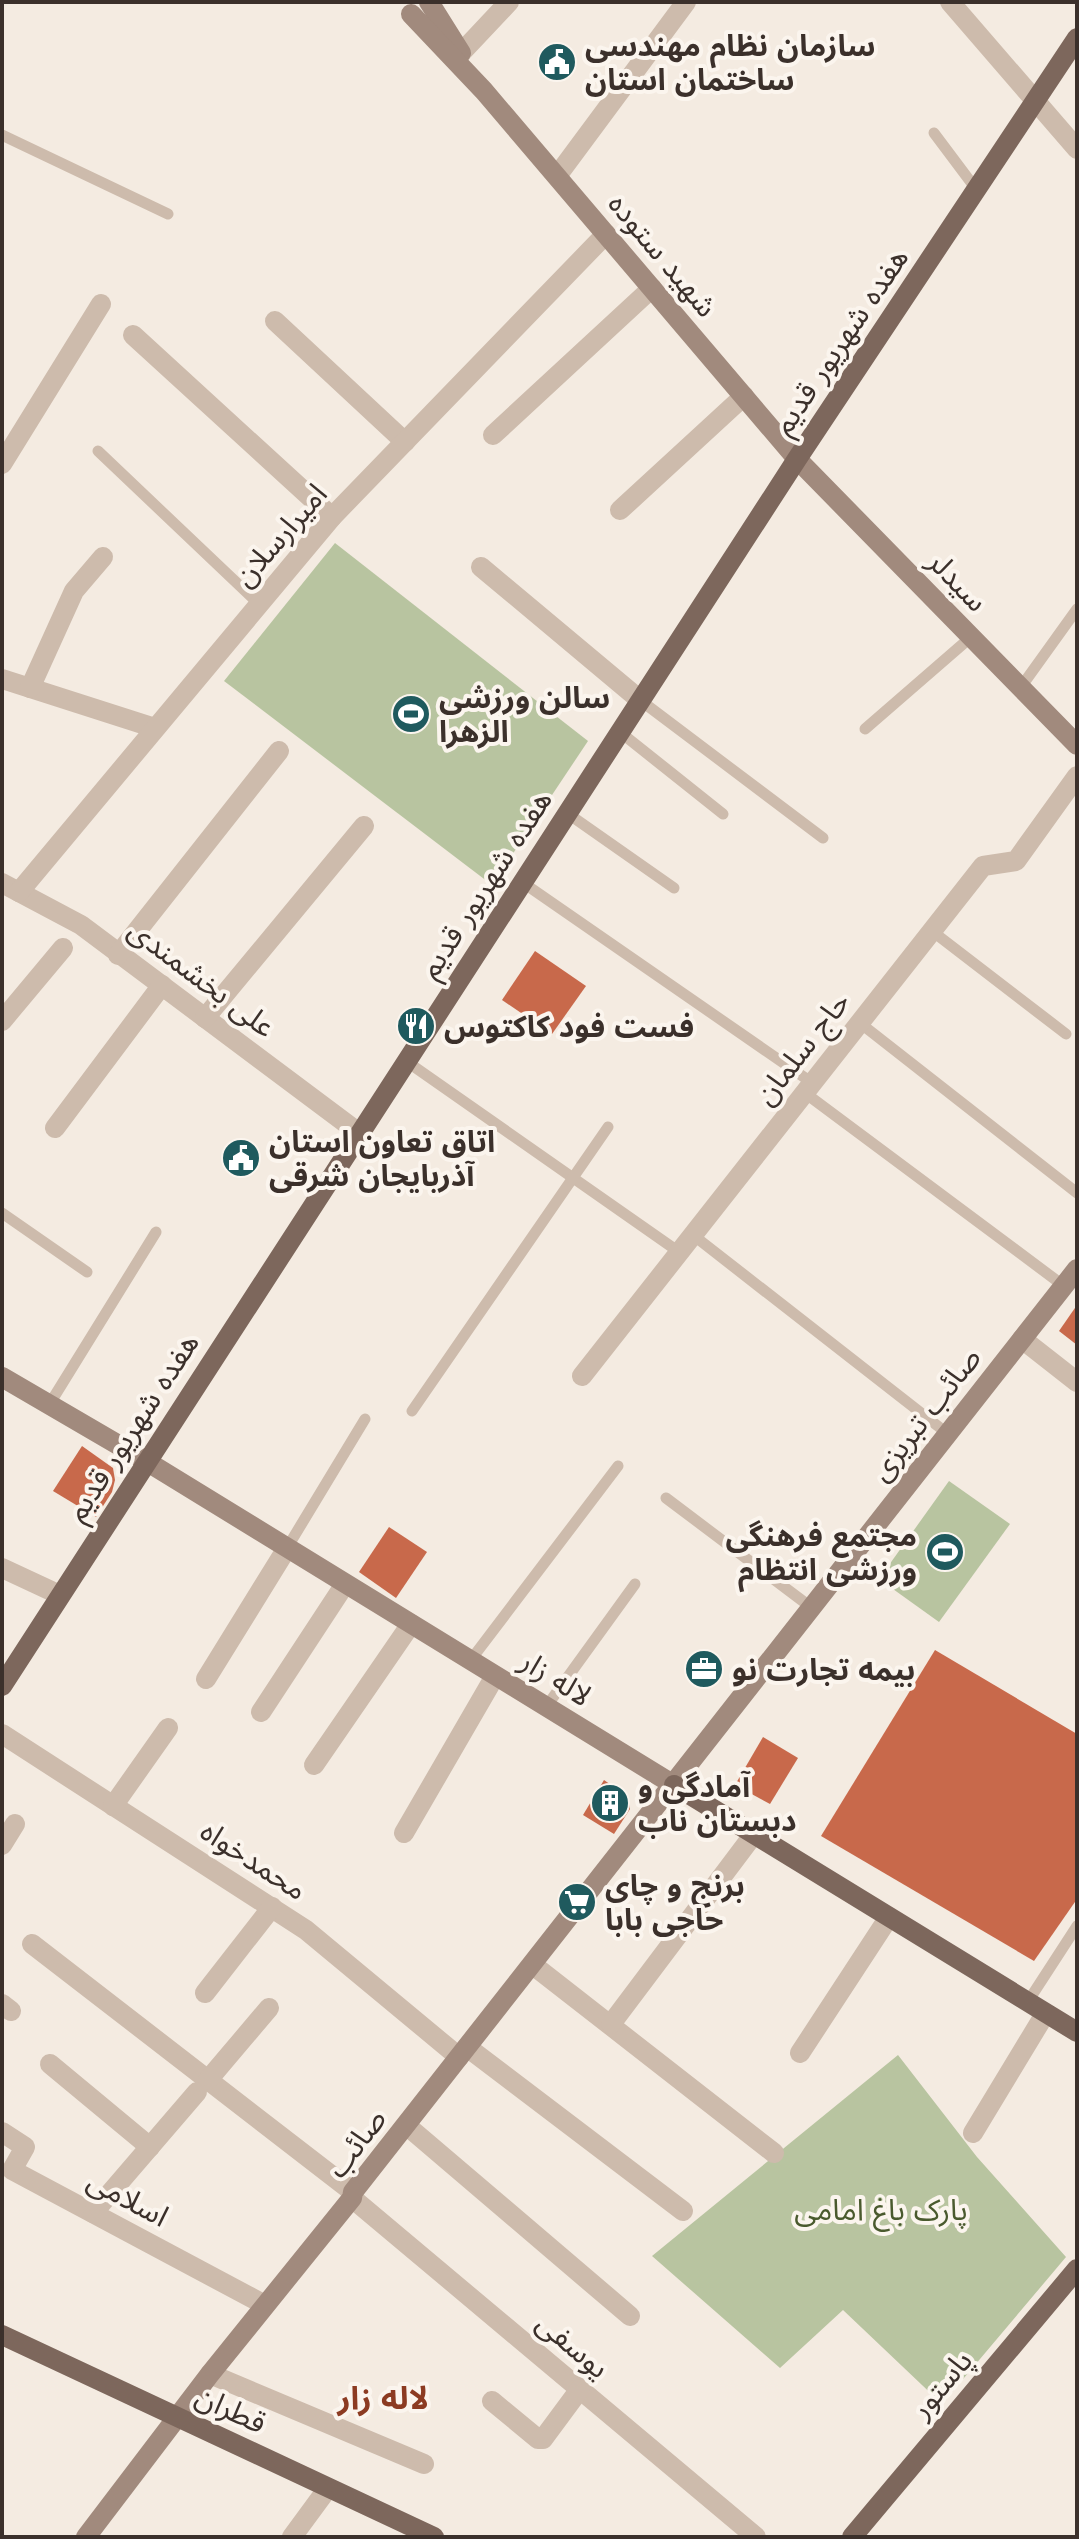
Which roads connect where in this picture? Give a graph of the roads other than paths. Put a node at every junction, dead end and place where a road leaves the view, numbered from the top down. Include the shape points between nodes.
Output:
1 (509, 2) edge
2 (686, 2) edge
3 (950, 2) edge
4 (416, 5) edge
5 (1077, 38) edge
6 (461, 53) junction
7 (484, 91) junction
8 (1035, 101) junction
9 (934, 133) dead end
10 (2, 135) edge
11 (1077, 149) edge
12 (557, 176) junction
13 (976, 189) junction
14 (168, 214) dead end
15 (606, 234) junction
16 (652, 288) junction
17 (101, 304) dead end
18 (275, 321) dead end
19 (133, 335) dead end
20 (744, 396) junction
21 (493, 435) dead end
22 (405, 442) junction
23 (98, 451) dead end
24 (797, 459) junction
25 (2, 464) edge
26 (620, 510) dead end
27 (332, 517) junction
28 (103, 557) dead end
29 (481, 567) dead end
30 (260, 605) junction
31 (1077, 609) edge
32 (971, 637) junction
33 (2, 679) edge
34 (1021, 687) junction
35 (30, 688) junction
36 (640, 700) junction
37 (155, 728) junction
38 (865, 729) dead end
39 (620, 732) junction
40 (1077, 745) edge
41 (279, 751) dead end
42 (1077, 776) edge
43 (567, 813) junction
44 (723, 814) dead end
45 (364, 826) dead end
46 (823, 838) dead end
47 (522, 882) junction
48 (11, 887) edge
49 (674, 888) dead end
50 (932, 931) junction
51 (63, 948) dead end
52 (118, 955) junction
53 (162, 985) junction
54 (205, 1018) junction
55 (2, 1021) edge
56 (860, 1023) junction
57 (1066, 1034) dead end
58 (406, 1061) junction
59 (808, 1087) junction
60 (608, 1127) dead end
61 (55, 1128) dead end
62 (359, 1133) junction
63 (572, 1178) junction
64 (1077, 1193) edge
65 (2, 1213) edge
66 (156, 1232) dead end
67 (693, 1235) junction
68 (679, 1252) junction
69 (1077, 1269) edge
70 (87, 1272) dead end
71 (1064, 1286) junction
72 (1022, 1339) junction
73 (582, 1376) dead end
74 (2, 1377) edge
75 (1077, 1382) edge
76 (49, 1405) junction
77 (412, 1411) dead end
78 (365, 1419) dead end
79 (948, 1434) junction
80 (146, 1461) junction
81 (618, 1466) dead end
82 (666, 1498) dead end
83 (287, 1548) junction
84 (2, 1568) edge
85 (345, 1584) junction
86 (635, 1584) dead end
87 (60, 1595) junction
88 (812, 1608) junction
89 (411, 1624) junction
90 (470, 1661) junction
91 (495, 1676) junction
92 (206, 1679) dead end
93 (3, 1681) edge
94 (546, 1707) junction
95 (261, 1712) dead end
96 (168, 1728) dead end
97 (2, 1734) edge
98 (314, 1765) dead end
99 (674, 1785) junction
100 (113, 1806) junction
101 (15, 1824) dead end
102 (404, 1833) dead end
103 (754, 1834) junction
104 (2, 1845) edge
105 (272, 1907) junction
106 (889, 1917) junction
107 (1077, 1926) edge
108 (32, 1944) dead end
109 (533, 1965) junction
110 (205, 1993) dead end
111 (1027, 2003) junction
112 (269, 2008) dead end
113 (1045, 2014) junction
114 (611, 2024) junction
115 (1077, 2032) edge
116 (463, 2052) junction
117 (800, 2053) dead end
118 (50, 2064) dead end
119 (202, 2086) junction
120 (406, 2125) junction
121 (2, 2132) edge
122 (973, 2133) dead end
123 (150, 2147) junction
124 (774, 2153) dead end
125 (353, 2195) junction
126 (683, 2211) dead end
127 (93, 2213) junction
128 (1076, 2273) edge
129 (265, 2305) junction
130 (630, 2316) dead end
131 (3, 2337) edge
132 (210, 2374) junction
133 (580, 2389) junction
134 (492, 2401) dead end
135 (177, 2417) junction
136 (424, 2464) dead end
137 (328, 2488) junction
138 (86, 2537) edge
139 (292, 2537) edge
140 (434, 2537) edge
141 (756, 2537) edge
142 (852, 2537) edge

1 - 6 street
2 - 12 street
3 - 8 street
4 - 6 main road, شهید ستوده
4 - 7 main road, شهید ستوده
5 - 8 main road, هفده شهریور قدیم
6 - 7 main road, شهید ستوده
7 - 12 main road, شهید ستوده
8 - 11 street
8 - 13 main road, هفده شهریور قدیم
9 - 13 lane
10 - 14 lane
12 - 15 main road, شهید ستوده
13 - 24 main road, هفده شهریور قدیم
15 - 16 main road, شهید ستوده
15 - 22 street, امیرارسلان
16 - 20 main road, شهید ستوده
16 - 21 street
17 - 25 street
18 - 22 street
19 - 27 street
20 - 24 main road, شهید ستوده
20 - 26 street
22 - 27 street, امیرارسلان
23 - 30 lane
24 - 32 main road, سیدلر
24 - 36 main road, هفده شهریور قدیم
27 - 30 street, امیرارسلان
28 - 35 street via 74,591
29 - 36 street
30 - 37 street, امیرارسلان
31 - 34 lane
32 - 34 main road, سیدلر
32 - 38 lane
33 - 35 street
34 - 40 main road, سیدلر
35 - 37 street
36 - 39 main road, هفده شهریور قدیم
36 - 46 lane
37 - 48 street, امیرارسلان
39 - 43 main road, هفده شهریور قدیم
39 - 44 lane
41 - 52 street
42 - 50 street, حاج سلمان via 1016,861 983,866
43 - 47 main road, هفده شهریور قدیم
43 - 49 lane
45 - 54 street
47 - 58 main road, هفده شهریور قدیم
47 - 59 lane
48 - 52 street, علی بخشمندی via 81,925
50 - 56 street, حاج سلمان
50 - 57 lane
51 - 55 street
52 - 53 street, علی بخشمندی
53 - 54 street, علی بخشمندی
53 - 61 street
54 - 62 street, علی بخشمندی
56 - 59 street, حاج سلمان
56 - 64 lane
58 - 62 main road, هفده شهریور قدیم
58 - 63 lane
59 - 67 street, حاج سلمان
59 - 71 lane
60 - 63 lane
62 - 80 main road, هفده شهریور قدیم
63 - 68 lane
63 - 77 lane
65 - 70 lane
66 - 76 lane
67 - 68 street, حاج سلمان
67 - 79 lane
68 - 73 street, حاج سلمان
69 - 71 main road, صائب تبریزی
71 - 72 main road, صائب تبریزی
72 - 75 street
72 - 79 main road, صائب تبریزی
74 - 76 main road, لاله زار
76 - 80 main road, لاله زار
78 - 83 lane
79 - 88 main road, صائب تبریزی
80 - 83 main road, لاله زار
80 - 87 main road, هفده شهریور قدیم
81 - 90 lane
82 - 88 lane
83 - 85 main road, لاله زار
83 - 92 street
84 - 87 street
85 - 89 main road, لاله زار
85 - 95 street
86 - 94 lane
87 - 93 main road, هفده شهریور قدیم
88 - 99 main road, صائب تبریزی
89 - 90 main road, لاله زار
89 - 98 street
90 - 91 main road, لاله زار
91 - 94 main road, لاله زار
91 - 102 street
94 - 99 main road, لاله زار
96 - 100 street
97 - 100 street, محمدخواه
99 - 103 main road, لاله زار
99 - 109 main road, صائب
100 - 105 street, محمدخواه
101 - 104 street
103 - 106 main road, لاله زار
103 - 114 street
105 - 110 street
105 - 116 street, محمدخواه
106 - 111 main road, لاله زار
106 - 117 street
107 - 111 lane
108 - 119 street, یوسفی
109 - 114 street
109 - 116 main road, صائب
111 - 113 main road, لاله زار
112 - 119 street
113 - 115 main road, لاله زار
113 - 122 street
114 - 124 street
116 - 120 main road, صائب
116 - 126 street, محمدخواه
118 - 123 street
119 - 123 street
119 - 125 street, یوسفی
120 - 125 main road, صائب
120 - 130 street
121 - 127 street, اسلامی via 25,2147 12,2170
123 - 127 street
125 - 129 main road, صائب
125 - 133 street, یوسفی
127 - 129 street, اسلامی
128 - 142 main road, پاستور
129 - 132 main road, صائب
131 - 135 main road, قطران
132 - 135 main road, صائب
132 - 136 street
133 - 134 street via 543,2439
133 - 141 street, یوسفی
135 - 137 main road, قطران
135 - 138 main road, صائب
137 - 139 street
137 - 140 main road, قطران

